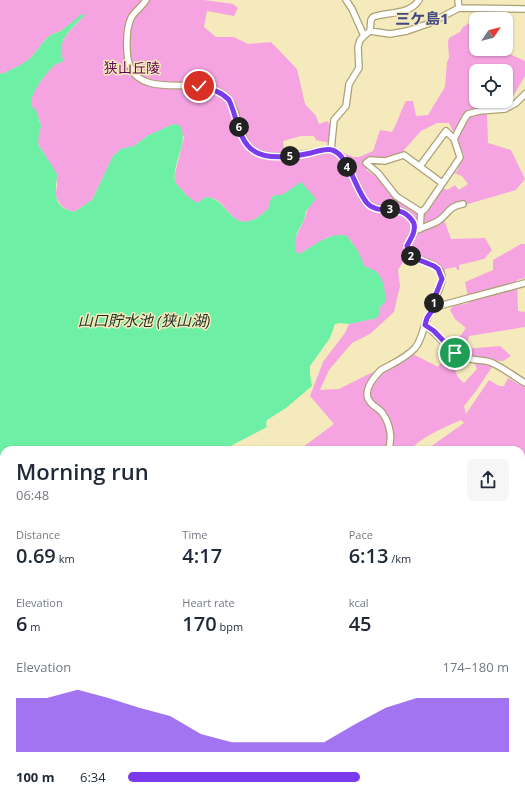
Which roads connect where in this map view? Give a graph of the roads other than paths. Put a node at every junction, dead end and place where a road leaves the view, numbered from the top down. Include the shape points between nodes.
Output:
1 (146, 0) edge
2 (346, 0) edge
3 (419, 0) edge
4 (458, 0) edge
5 (458, 8) junction
6 (525, 9) edge
7 (370, 31) junction
8 (364, 36) junction
9 (525, 94) edge
10 (454, 139) junction
11 (331, 150) junction
12 (420, 166) junction
13 (442, 183) junction
14 (463, 204) dead end
15 (421, 212) junction
16 (420, 229) junction
17 (414, 233) junction
18 (525, 284) edge
19 (433, 309) junction
20 (425, 325) junction
21 (525, 383) edge
22 (389, 446) edge

1 - 11 street via 131,17 127,35 128,64 139,77 151,83 199,86 225,95 233,107 245,141 255,152 287,157
2 - 8 street
3 - 7 street via 404,11 373,17
4 - 5 street
5 - 6 street
5 - 7 street via 407,32 390,34
7 - 8 street
8 - 11 street via 358,48 359,68 348,84 346,108 334,120
9 - 10 street via 505,109 468,114
10 - 12 street via 446,131
10 - 13 street via 460,156
11 - 17 street via 341,156 366,202 374,208 397,210 407,214 413,222
12 - 13 street
12 - 15 street via 404,155 385,161 370,160 366,163 378,173 396,196
13 - 15 street
14 - 16 street via 454,206 443,218
15 - 16 street
16 - 17 street
17 - 19 street via 407,246 409,254 434,266 441,275 442,280
18 - 19 street
19 - 20 street
20 - 21 street via 458,356 491,363
20 - 22 street via 413,350 381,370 368,388 368,400 383,414 391,435

